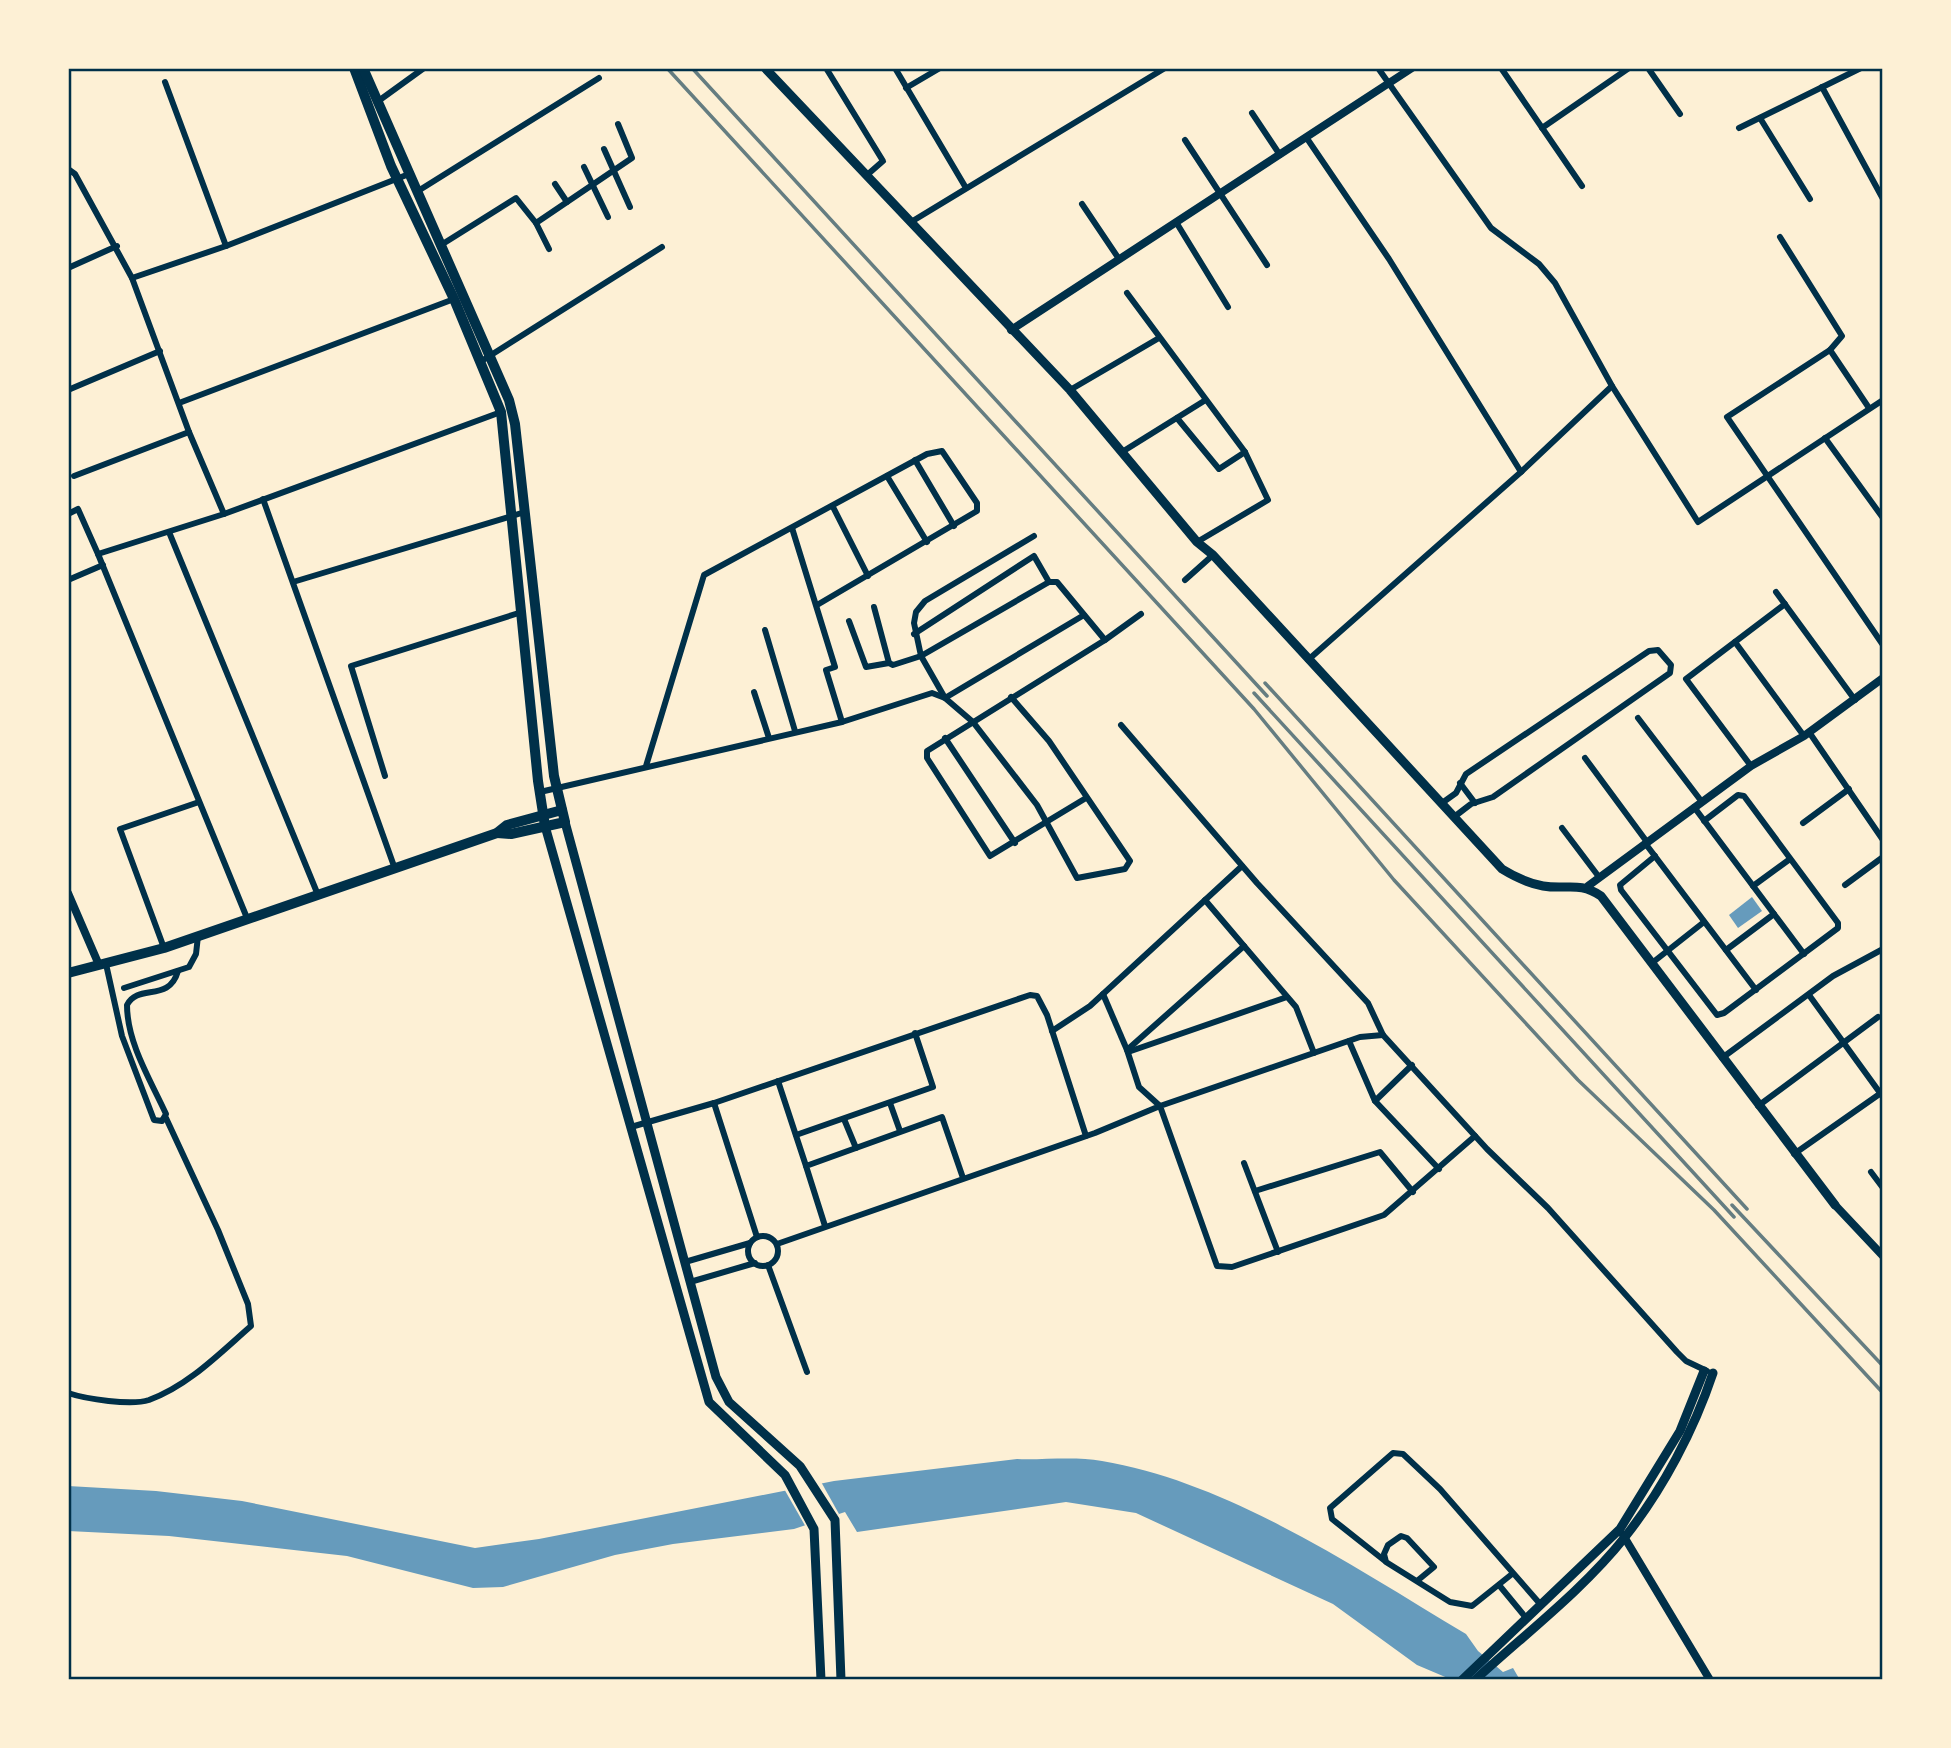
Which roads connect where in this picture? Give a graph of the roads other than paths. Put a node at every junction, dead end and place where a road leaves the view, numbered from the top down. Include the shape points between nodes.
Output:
1 (424, 68) edge
2 (765, 68) edge
3 (826, 68) edge
4 (895, 68) edge
5 (940, 68) edge
6 (1165, 68) edge
7 (1378, 68) edge
8 (1412, 68) edge
9 (1501, 68) edge
10 (1629, 68) edge
11 (1648, 68) edge
12 (1861, 68) edge
13 (361, 70) edge
14 (599, 78) dead end
15 (165, 82) dead end
16 (1387, 84) junction
17 (1822, 87) junction
18 (906, 88) junction
19 (377, 102) junction
20 (1252, 113) dead end
21 (1680, 114) dead end
22 (1760, 118) junction
23 (618, 124) dead end
24 (1542, 128) junction
25 (1738, 128) dead end
26 (1306, 137) junction
27 (1185, 140) dead end
28 (604, 149) dead end
29 (1280, 155) junction
30 (584, 166) dead end
31 (68, 169) edge
32 (613, 172) junction
33 (409, 174) junction
34 (867, 174) junction
35 (397, 179) junction
36 (555, 184) dead end
37 (592, 186) junction
38 (1582, 186) dead end
39 (966, 188) junction
40 (418, 191) junction
41 (1220, 194) junction
42 (1810, 199) dead end
43 (1883, 199) edge
44 (567, 202) junction
45 (1082, 204) dead end
46 (630, 207) dead end
47 (608, 217) dead end
48 (911, 222) junction
49 (1176, 222) junction
50 (536, 223) junction
51 (1780, 237) dead end
52 (441, 245) junction
53 (117, 246) junction
54 (226, 246) junction
55 (662, 247) dead end
56 (549, 249) dead end
57 (1119, 259) junction
58 (1268, 265) dead end
59 (68, 268) edge
60 (132, 278) junction
61 (1127, 293) dead end
62 (454, 299) junction
63 (1228, 307) dead end
64 (1011, 330) junction
65 (1159, 338) junction
66 (1830, 350) junction
67 (160, 351) junction
68 (485, 359) junction
69 (1612, 386) junction
70 (68, 390) edge
71 (1070, 390) junction
72 (1883, 400) edge
73 (1204, 401) junction
74 (179, 403) junction
75 (1870, 408) junction
76 (501, 412) junction
77 (1177, 418) junction
78 (189, 432) junction
79 (1825, 438) junction
80 (1122, 452) junction
81 (1245, 452) junction
82 (915, 460) junction
83 (1521, 472) junction
84 (1768, 475) junction
85 (74, 476) dead end
86 (887, 476) junction
87 (263, 499) junction
88 (833, 507) junction
89 (525, 512) junction
90 (68, 514) edge
91 (224, 514) junction
92 (512, 515) junction
93 (1883, 518) edge
94 (954, 526) junction
95 (792, 528) junction
96 (169, 532) junction
97 (1034, 536) dead end
98 (927, 542) junction
99 (1197, 542) junction
100 (98, 554) junction
101 (1213, 555) junction
102 (103, 565) junction
103 (868, 576) junction
104 (68, 580) edge
105 (1185, 580) dead end
106 (293, 582) junction
107 (1049, 582) junction
108 (534, 592) junction
109 (1776, 592) dead end
110 (521, 594) junction
111 (1785, 604) junction
112 (817, 606) junction
113 (874, 607) dead end
114 (522, 612) junction
115 (1141, 614) dead end
116 (1084, 615) junction
117 (849, 621) dead end
118 (765, 630) dead end
119 (914, 634) junction
120 (1105, 640) junction
121 (1735, 642) junction
122 (1883, 645) edge
123 (921, 656) junction
124 (1308, 660) junction
125 (889, 663) junction
126 (1883, 678) edge
127 (754, 692) dead end
128 (1011, 697) junction
129 (945, 698) junction
130 (1854, 700) junction
131 (1638, 718) dead end
132 (842, 722) junction
133 (973, 722) junction
134 (1121, 725) dead end
135 (795, 731) junction
136 (1807, 734) junction
137 (769, 738) junction
138 (945, 738) junction
139 (1585, 758) dead end
140 (646, 766) junction
141 (1751, 766) junction
142 (385, 776) dead end
143 (1460, 783) junction
144 (556, 789) junction
145 (1849, 789) junction
146 (540, 792) junction
147 (1086, 798) junction
148 (200, 802) junction
149 (1702, 802) junction
150 (1442, 803) junction
151 (1475, 803) junction
152 (1694, 807) junction
153 (562, 810) junction
154 (543, 815) junction
155 (1454, 817) junction
156 (1704, 821) junction
157 (565, 822) junction
158 (1049, 822) junction
159 (1803, 823) dead end
160 (545, 827) junction
161 (1562, 828) dead end
162 (497, 833) junction
163 (1883, 840) edge
164 (1015, 843) junction
165 (1646, 843) junction
166 (1655, 856) junction
167 (1883, 857) edge
168 (1790, 859) junction
169 (1242, 866) junction
170 (395, 869) junction
171 (1599, 877) junction
172 (1845, 885) dead end
173 (1588, 886) junction
174 (1753, 886) junction
175 (68, 893) edge
176 (318, 895) junction
177 (1205, 900) junction
178 (1774, 914) junction
179 (247, 918) junction
180 (1704, 922) junction
181 (198, 936) junction
182 (1244, 946) junction
183 (164, 948) junction
184 (1883, 949) edge
185 (1726, 950) junction
186 (1666, 951) junction
187 (1804, 954) junction
188 (1651, 963) junction
189 (102, 964) junction
190 (178, 971) junction
191 (68, 973) edge
192 (124, 988) dead end
193 (1756, 990) junction
194 (1103, 994) junction
195 (1810, 995) junction
196 (1287, 997) junction
197 (1878, 1017) dead end
198 (1052, 1031) junction
199 (915, 1033) junction
200 (1383, 1035) junction
201 (1349, 1041) junction
202 (1842, 1042) junction
203 (1127, 1051) junction
204 (1314, 1053) junction
205 (1722, 1058) junction
206 (1412, 1065) junction
207 (778, 1081) junction
208 (1882, 1094) edge
209 (1374, 1101) junction
210 (714, 1103) junction
211 (890, 1103) junction
212 (1160, 1106) junction
213 (1758, 1106) junction
214 (166, 1118) junction
215 (844, 1119) junction
216 (647, 1123) junction
217 (631, 1127) junction
218 (900, 1131) junction
219 (796, 1136) junction
220 (1086, 1136) junction
221 (1475, 1136) junction
222 (856, 1148) junction
223 (1794, 1154) junction
224 (1244, 1163) dead end
225 (806, 1166) junction
226 (1439, 1169) junction
227 (1871, 1172) dead end
228 (963, 1178) junction
229 (1883, 1188) edge
230 (1255, 1191) junction
231 (1413, 1192) junction
232 (1835, 1205) joint
233 (825, 1226) junction
234 (757, 1237) junction
235 (750, 1243) junction
236 (776, 1244) junction
237 (1278, 1252) junction
238 (1883, 1256) edge
239 (685, 1262) junction
240 (754, 1263) junction
241 (768, 1265) junction
242 (690, 1282) junction
243 (807, 1371) dead end
244 (1709, 1372) joint
245 (68, 1393) edge
246 (1622, 1533) junction
247 (1385, 1560) junction
248 (1512, 1574) junction
249 (1417, 1581) junction
250 (1499, 1585) junction
251 (1541, 1605) junction
252 (1527, 1619) junction
253 (1498, 1652) junction
254 (821, 1680) edge
255 (841, 1680) edge
256 (1462, 1680) edge
257 (1475, 1680) edge
258 (1710, 1680) edge

1 - 19 street
2 - 34 main road
3 - 34 street via 883,162
4 - 18 street
5 - 18 street
6 - 39 street
7 - 16 street
8 - 16 street
9 - 24 street
10 - 24 street
11 - 21 street
12 - 17 street
13 - 19 main road
13 - 35 main road
14 - 40 street
15 - 54 street
16 - 26 street
16 - 69 street via 1491,228 1539,264 1555,283
17 - 22 street
17 - 43 street
18 - 39 street
19 - 33 main road
20 - 29 street
22 - 25 street
22 - 42 street
23 - 32 street via 632,158
24 - 38 street
26 - 29 street
26 - 83 street via 1389,259
27 - 41 street
28 - 32 street
29 - 41 street
30 - 37 street
31 - 53 street
32 - 37 street
32 - 46 street
33 - 35 street
33 - 40 main road
34 - 48 main road
35 - 54 street
35 - 62 main road
36 - 44 street
37 - 44 street
37 - 47 street
39 - 48 street
40 - 52 main road
41 - 49 street
41 - 58 street
44 - 50 street
45 - 57 street
48 - 64 main road
49 - 57 street
49 - 63 street
50 - 52 street via 516,198
50 - 56 street
51 - 66 street via 1842,336
52 - 68 main road
53 - 59 street
53 - 60 street
54 - 60 street
55 - 68 street
57 - 64 street
60 - 67 street
61 - 65 street
62 - 68 main road
62 - 74 street
64 - 71 main road
65 - 71 street
65 - 73 street
66 - 75 street
66 - 84 street via 1727,417
67 - 70 street
67 - 74 street
68 - 76 main road
68 - 89 main road via 509,400
69 - 83 street
69 - 84 street via 1698,522
71 - 80 main road
72 - 75 street
73 - 77 street
73 - 81 street
74 - 78 street
75 - 79 street
76 - 87 street
76 - 92 main road
77 - 80 street
77 - 81 street via 1219,469
78 - 85 street
78 - 91 street
79 - 84 street
79 - 93 street
80 - 99 main road
81 - 99 street via 1268,500
82 - 86 street
82 - 94 street
82 - 94 street via 942,451 977,503 978,512
83 - 124 street
84 - 122 street
86 - 88 street
86 - 98 street
87 - 91 street
87 - 106 street
88 - 95 street
88 - 103 street
89 - 92 street
89 - 108 main road
90 - 100 street via 78,509
91 - 96 street
92 - 106 street
92 - 110 main road
94 - 98 street
95 - 112 street
95 - 140 street via 704,575
96 - 100 street
96 - 176 street
97 - 119 street via 925,601 916,612
98 - 103 street
99 - 101 main road
100 - 102 street
101 - 105 street
101 - 124 main road
102 - 104 street
102 - 148 street
103 - 112 street
106 - 170 street
107 - 116 street via 1064,587
107 - 119 street via 1034,556
107 - 123 street
108 - 110 main road
108 - 144 main road
109 - 111 street
110 - 114 main road
111 - 121 street
111 - 130 street
112 - 132 street via 835,667 826,670
113 - 125 street
114 - 142 street via 351,667
114 - 146 main road
115 - 120 street
116 - 120 street
116 - 129 street
117 - 125 street via 866,667
118 - 135 street
119 - 123 street
120 - 128 street
121 - 136 street
121 - 141 street via 1686,679
123 - 125 street
123 - 129 street
124 - 150 main road
126 - 130 street
127 - 137 street
128 - 133 street
128 - 147 street via 1049,741
129 - 132 street via 932,693
129 - 133 street
130 - 136 street
131 - 149 street
132 - 135 street
133 - 138 street
133 - 158 street
134 - 169 street
135 - 137 street
136 - 141 street
136 - 145 street
137 - 140 street
138 - 164 street
138 - 164 street via 929,748 927,758 990,856
139 - 165 street
140 - 144 street
141 - 149 street
143 - 150 street
143 - 151 street
143 - 151 street via 1466,774 1649,651 1658,650 1671,665 1670,673 1493,797
144 - 146 street
144 - 153 main road
145 - 159 street
145 - 163 street
146 - 154 main road
147 - 158 street
147 - 158 street via 1130,861 1125,869 1077,878
148 - 179 street
148 - 183 street via 120,829
149 - 152 street
150 - 155 main road
151 - 155 street
152 - 156 street
152 - 165 street
153 - 154 main road
153 - 157 main road
154 - 160 main road
154 - 162 main road via 507,825
155 - 173 main road via 1502,869 1521,880 1544,886
156 - 168 street via 1741,794
156 - 174 street
157 - 160 main road
157 - 216 main road
158 - 164 street
160 - 162 main road
160 - 217 main road
161 - 171 street
162 - 170 main road
165 - 166 street
165 - 171 street
166 - 180 street
166 - 186 street via 1620,884
167 - 172 street
168 - 174 street
168 - 187 street via 1839,926
169 - 177 street
169 - 200 street via 1368,1003
170 - 176 main road
171 - 173 street
173 - 188 main road via 1601,896
174 - 178 street
175 - 189 street
176 - 179 main road
177 - 182 street
177 - 194 street
178 - 185 street
178 - 187 street
179 - 181 main road
180 - 185 street
180 - 186 street
181 - 183 main road
181 - 190 street via 192,964
182 - 196 street
182 - 203 street
183 - 189 main road
184 - 195 street via 1833,976
185 - 193 street
186 - 188 street
186 - 193 street via 1717,1015
187 - 193 street
188 - 205 main road
189 - 191 main road
189 - 214 street via 122,1036 154,1120
190 - 192 street
190 - 214 street via 166,989 134,997 127,1005 129,1027
194 - 198 street
194 - 203 street
195 - 202 street
195 - 205 street
196 - 203 street
196 - 204 street via 1296,1007
197 - 202 street
198 - 199 street via 1040,1000 1030,995
198 - 220 street
199 - 207 street
199 - 211 street via 933,1087
200 - 201 street
200 - 206 street
201 - 204 street
201 - 209 street
202 - 208 street
202 - 213 street
203 - 212 street via 1139,1087
204 - 212 street
205 - 213 main road
206 - 209 street
206 - 221 street
207 - 210 street
207 - 219 street
208 - 223 street
209 - 226 street
210 - 216 street
210 - 234 street
211 - 215 street
211 - 218 street
212 - 220 street
212 - 237 street via 1217,1266 1232,1268
213 - 223 main road
214 - 245 street via 218,1230 248,1304 251,1326 198,1372 148,1400 83,1398
215 - 219 street
215 - 222 street
216 - 217 street
216 - 239 main road
217 - 254 main road via 709,1402 785,1475 814,1529
218 - 222 street
218 - 228 street via 942,1117
219 - 225 street
220 - 228 street
221 - 226 street
221 - 244 street via 1548,1208 1677,1352
222 - 225 street
223 - 232 main road
224 - 230 street
225 - 233 street
226 - 231 street
227 - 229 street
228 - 233 street
230 - 231 street via 1380,1152
230 - 237 street
231 - 237 street via 1374,1220
232 - 238 street
233 - 236 street
234 - 235 street
234 - 236 street via 768,1237
235 - 239 street
235 - 240 street
236 - 241 street via 777,1256
239 - 242 main road
240 - 241 street
240 - 242 street
241 - 243 street
242 - 255 main road via 716,1377 729,1402 800,1466 835,1520
244 - 246 main road
246 - 251 main road
246 - 253 main road
246 - 258 street
247 - 248 street via 1332,1519 1330,1508 1394,1453 1403,1454 1440,1489
247 - 249 street
247 - 249 street via 1388,1545 1401,1536 1407,1538 1434,1567
248 - 250 street
248 - 251 street
249 - 250 street via 1464,1607
250 - 252 street
251 - 252 main road
252 - 253 main road
253 - 256 main road
253 - 257 main road

